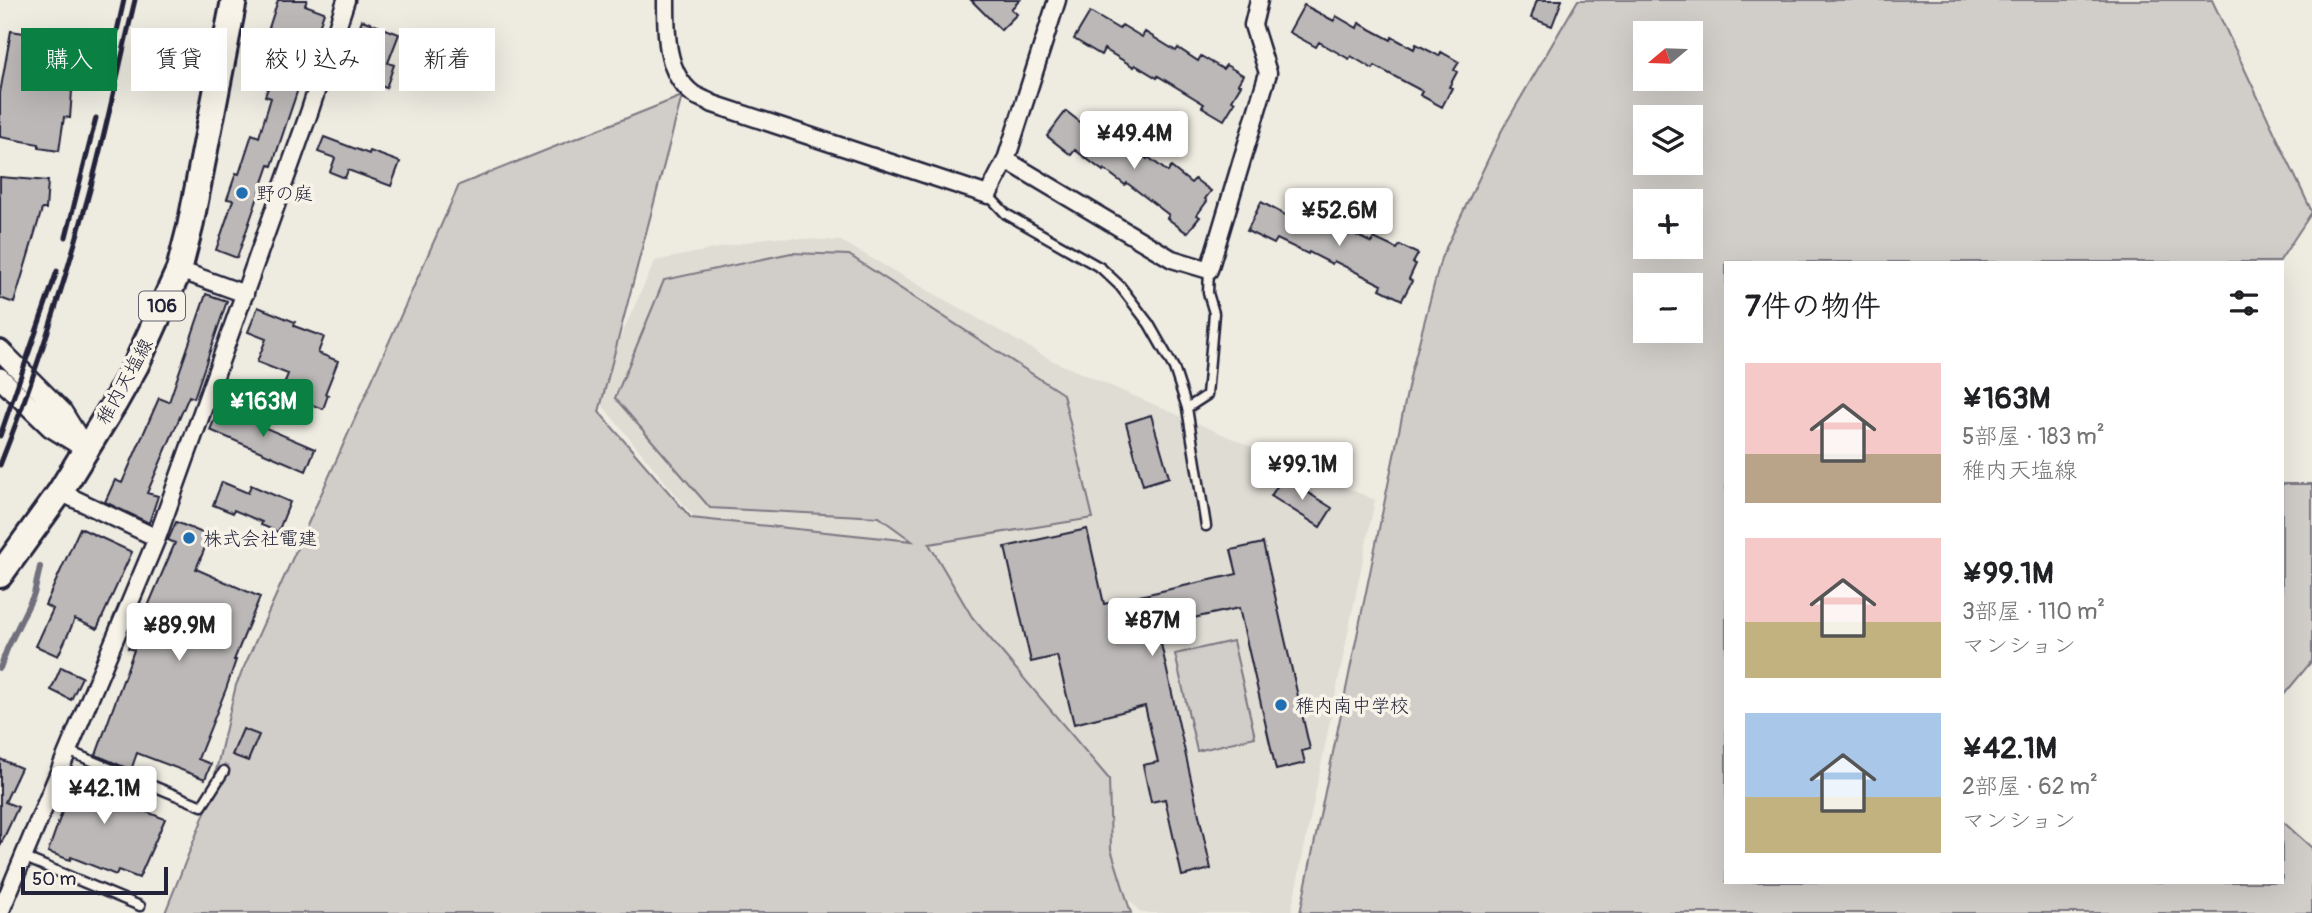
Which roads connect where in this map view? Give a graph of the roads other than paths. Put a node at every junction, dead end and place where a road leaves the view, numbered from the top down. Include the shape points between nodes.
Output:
1 (234, 0) edge
2 (346, 0) edge
3 (666, 0) edge
4 (1056, 0) edge
5 (1259, 0) edge
6 (1006, 160) junction
7 (988, 195) junction
8 (179, 270) junction
9 (1209, 270) junction
10 (245, 294) junction
11 (0, 350) edge
12 (0, 378) edge
13 (1187, 408) junction
14 (85, 449) junction
15 (60, 492) junction
16 (1206, 526) dead end
17 (157, 538) junction
18 (0, 575) edge
19 (68, 751) junction
20 (224, 771) dead end
21 (23, 857) junction
22 (140, 906) dead end
23 (0, 913) edge

1 - 8 main road, 稚内天塩線 / 106
2 - 10 street
3 - 7 street via 669,53 679,80 693,94
4 - 6 street
5 - 9 street via 1253,25 1268,73
6 - 7 street
6 - 9 street via 1172,259
7 - 13 lane via 1006,214 1101,268 1120,286 1174,368
8 - 10 street
8 - 14 main road, 稚内天塩線 / 106 via 136,365
9 - 13 lane via 1208,293 1214,313 1207,394
10 - 17 street
11 - 14 street via 62,412
12 - 14 street via 51,427
13 - 16 lane
14 - 15 main road, 稚内天塩線 / 106
15 - 17 street
15 - 18 main road, 稚内天塩線 / 106
17 - 19 street
19 - 20 lane via 202,806
19 - 21 street
21 - 22 lane
21 - 23 street

